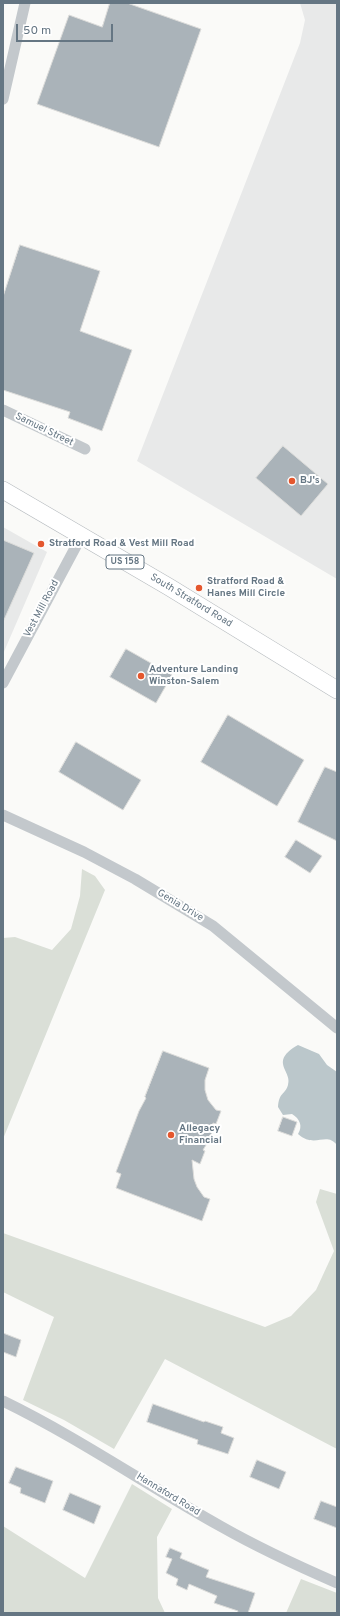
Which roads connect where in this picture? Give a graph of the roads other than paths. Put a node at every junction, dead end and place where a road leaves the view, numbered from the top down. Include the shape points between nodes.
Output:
1 (25, 3) edge
2 (3, 99) edge
3 (3, 410) edge
4 (85, 449) dead end
5 (3, 490) edge
6 (82, 535) junction
7 (3, 683) edge
8 (337, 690) edge
9 (3, 815) edge
10 (337, 1028) edge
11 (3, 1401) edge
12 (337, 1583) edge

1 - 2 street
3 - 4 street, Samuel Street
5 - 6 main road, South Stratford Road / US 158
6 - 7 street, Vest Mill Road
6 - 8 main road, South Stratford Road / US 158
9 - 10 street, Genia Drive via 135,878 213,926
11 - 12 street, Hannaford Road via 95,1450 222,1527 270,1553

